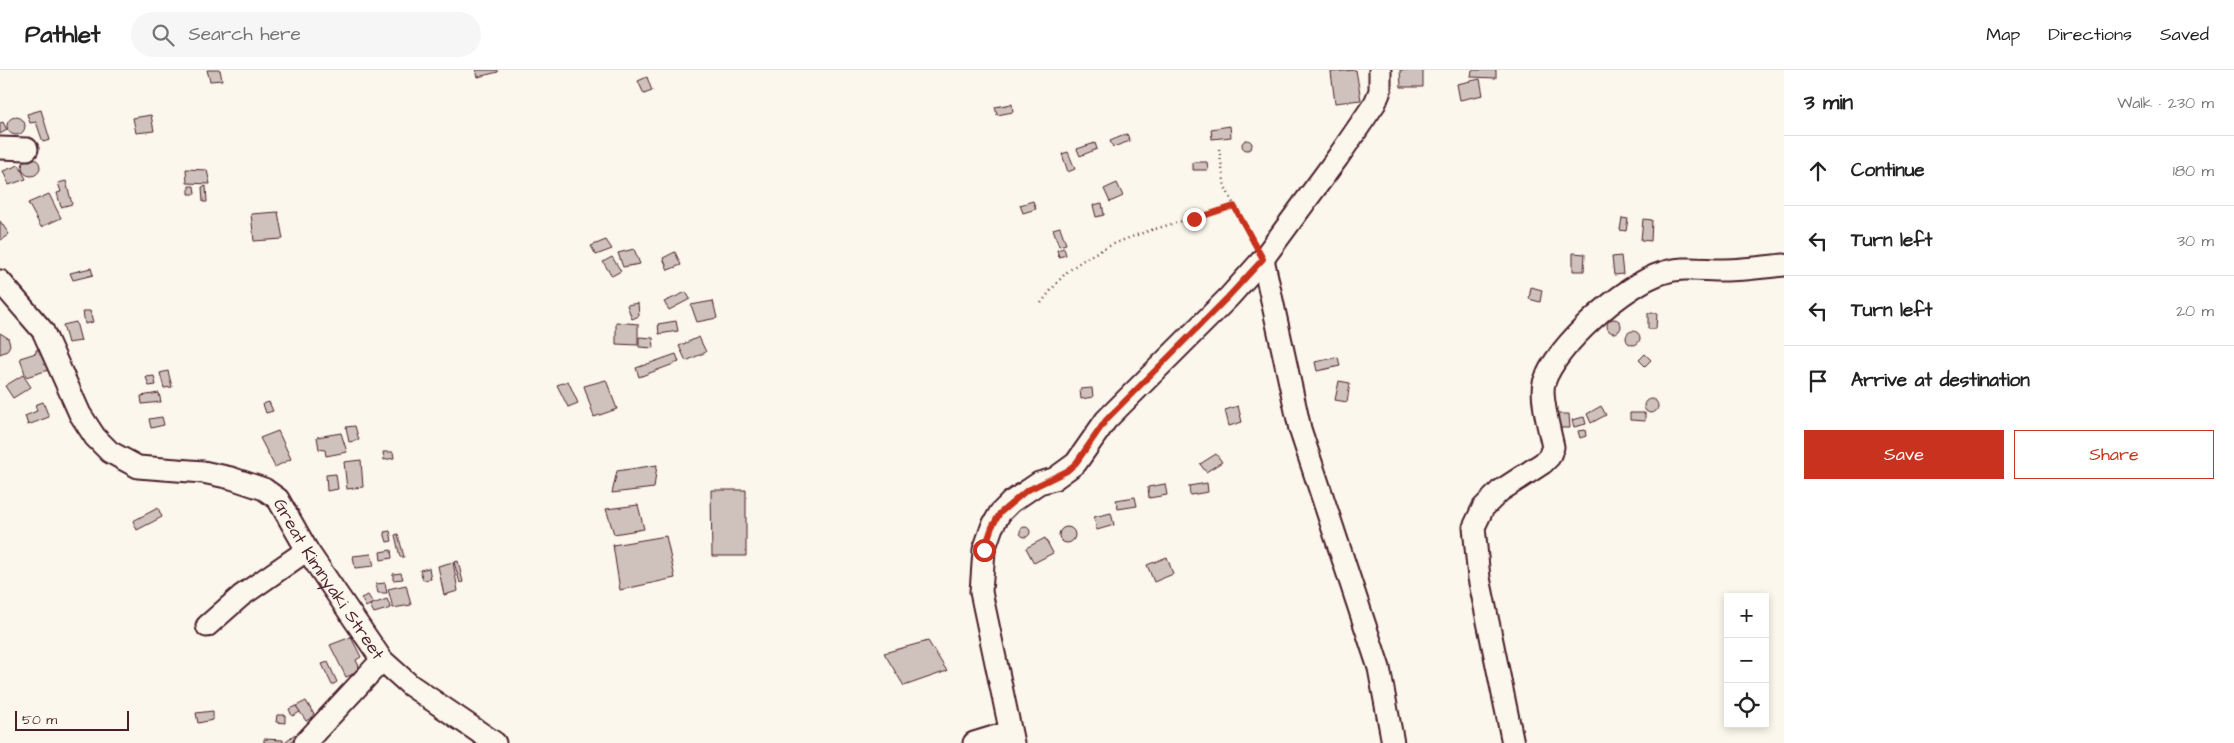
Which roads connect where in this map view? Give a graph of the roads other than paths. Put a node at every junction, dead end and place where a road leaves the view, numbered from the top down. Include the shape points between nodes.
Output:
1 (1380, 70) edge
2 (0, 148) edge
3 (27, 149) dead end
4 (1263, 259) junction
5 (1784, 265) edge
6 (0, 281) edge
7 (307, 550) junction
8 (208, 626) dead end
9 (382, 660) junction
10 (1012, 737) edge
11 (305, 743) edge
12 (495, 743) edge
13 (974, 743) edge
14 (1393, 743) edge
15 (1513, 743) edge

1 - 4 street via 1380,91 1375,103
2 - 3 street
4 - 10 street via 1106,420 1076,463 1011,502 992,527 984,550 981,592
4 - 14 street via 1300,429 1379,668
5 - 15 street via 1663,272 1635,285 1609,306 1574,338 1550,370 1543,384 1552,447 1549,457 1500,491 1483,508 1474,527 1479,578
6 - 7 street, Great Kimnyaki Street via 43,331 80,414 95,438 110,452 138,466 203,472 264,490 278,499
7 - 8 street via 241,596
7 - 9 street, Great Kimnyaki Street
9 - 11 street
9 - 12 street, Great Kimnyaki Street via 410,685
10 - 13 street

